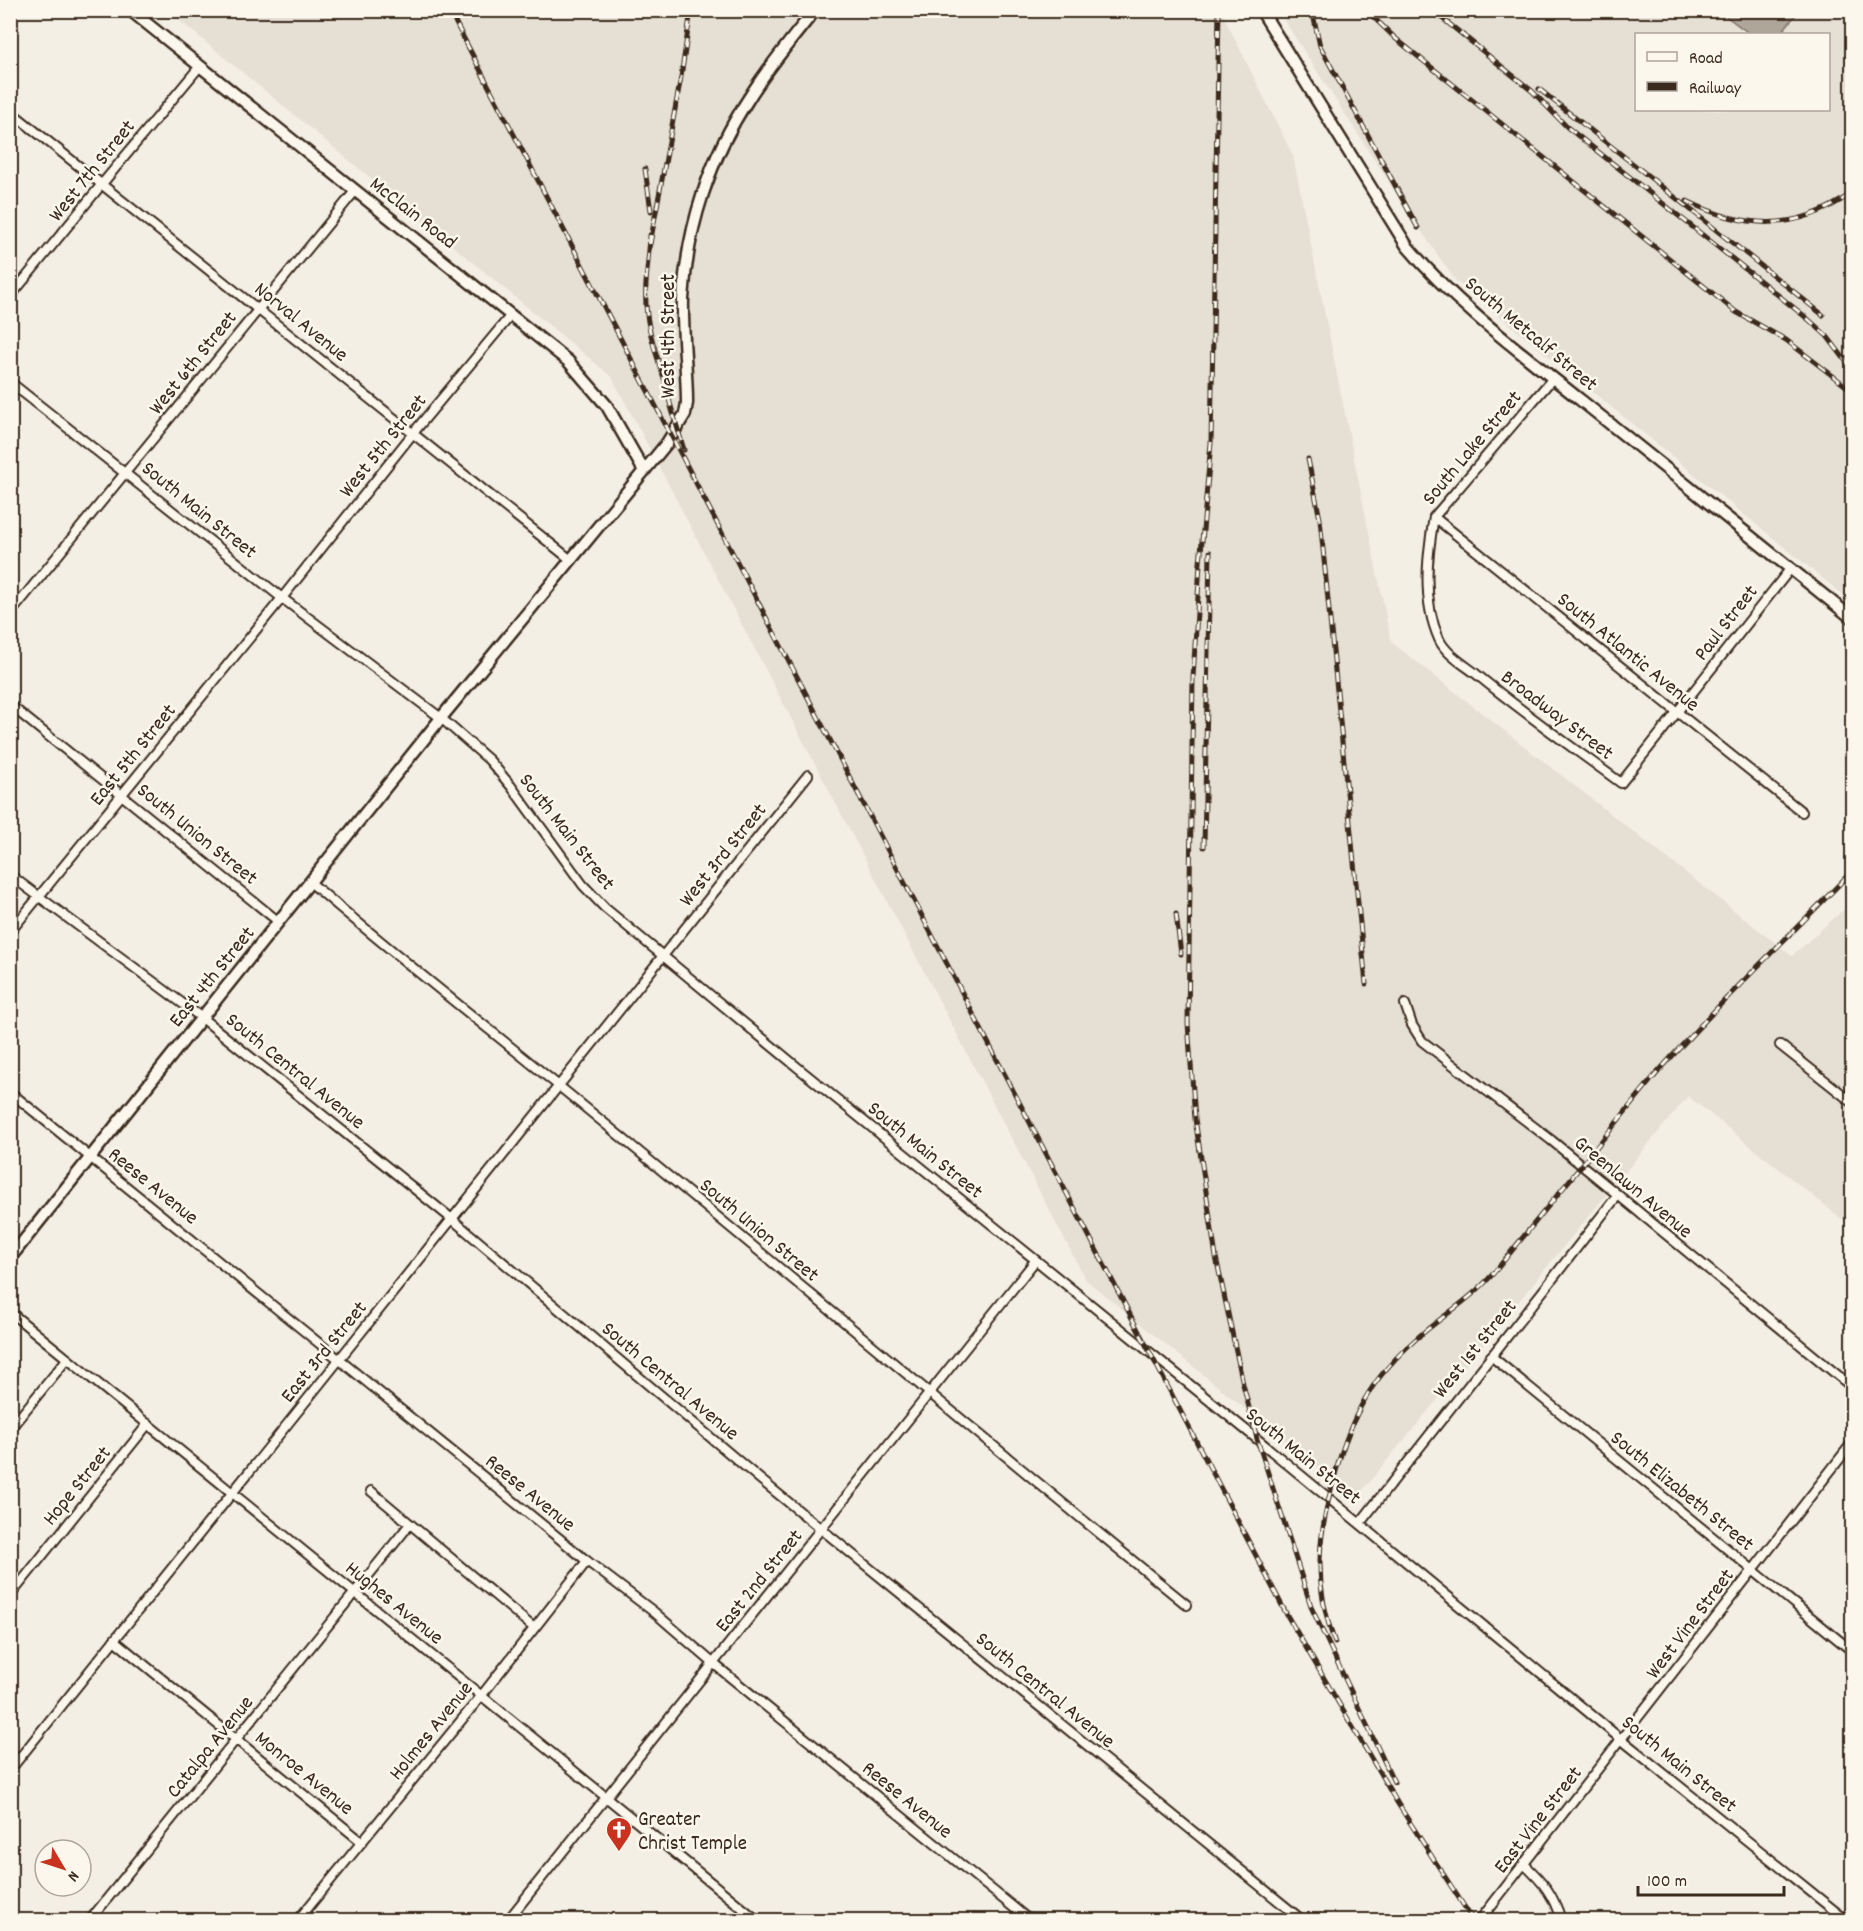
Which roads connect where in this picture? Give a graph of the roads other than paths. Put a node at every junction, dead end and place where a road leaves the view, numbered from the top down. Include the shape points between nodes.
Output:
1 (130, 10) edge
2 (815, 10) edge
3 (1261, 10) edge
4 (200, 66) junction
5 (10, 111) edge
6 (102, 184) junction
7 (355, 190) junction
8 (10, 297) edge
9 (259, 308) junction
10 (511, 315) junction
11 (1552, 378) junction
12 (10, 382) edge
13 (414, 432) junction
14 (644, 471) junction
15 (124, 472) junction
16 (1434, 518) junction
17 (571, 560) junction
18 (1791, 568) junction
19 (282, 598) junction
20 (10, 614) edge
21 (1852, 618) edge
22 (1474, 672) joint
23 (10, 705) edge
24 (1677, 712) junction
25 (441, 718) junction
26 (808, 775) dead end
27 (1621, 783) joint
28 (122, 795) junction
29 (1802, 812) dead end
30 (10, 875) edge
31 (310, 882) junction
32 (38, 898) junction
33 (279, 922) junction
34 (10, 932) edge
35 (663, 955) junction
36 (1405, 1004) dead end
37 (202, 1018) junction
38 (1780, 1045) dead end
39 (558, 1085) junction
40 (10, 1092) edge
41 (1852, 1102) edge
42 (91, 1157) junction
43 (1617, 1196) junction
44 (452, 1219) junction
45 (10, 1258) edge
46 (1035, 1261) junction
47 (10, 1312) edge
48 (1491, 1356) junction
49 (67, 1359) junction
50 (339, 1359) junction
51 (1852, 1387) edge
52 (930, 1394) junction
53 (148, 1424) junction
54 (10, 1429) edge
55 (1852, 1443) edge
56 (371, 1491) dead end
57 (232, 1493) junction
58 (1360, 1523) junction
59 (410, 1524) junction
60 (822, 1529) junction
61 (587, 1561) junction
62 (1752, 1570) junction
63 (356, 1593) junction
64 (10, 1596) edge
65 (1186, 1605) dead end
66 (534, 1628) junction
67 (114, 1640) junction
68 (1852, 1651) edge
69 (714, 1664) junction
70 (482, 1695) junction
71 (237, 1740) junction
72 (1622, 1740) junction
73 (10, 1770) edge
74 (606, 1798) junction
75 (362, 1842) junction
76 (1524, 1864) junction
77 (90, 1920) edge
78 (298, 1920) edge
79 (508, 1920) edge
80 (757, 1920) edge
81 (1029, 1920) edge
82 (1302, 1920) edge
83 (1480, 1920) edge
84 (1561, 1920) edge
85 (1846, 1920) edge

1 - 4 street, McClain Road
2 - 14 street, West 4th Street via 749,98 721,147 702,196 691,237 683,298 685,414
3 - 11 street, South Metcalf Street via 1407,246 1480,318
4 - 6 street, West 7th Street
4 - 7 street, McClain Road
5 - 6 street, Norval Avenue
6 - 8 street, West 7th Street
6 - 9 street, Norval Avenue
7 - 9 street, West 6th Street
7 - 10 street, McClain Road
9 - 13 street, Norval Avenue
9 - 15 street, West 6th Street
10 - 13 street, West 5th Street
10 - 14 street, McClain Road via 568,362 597,392
11 - 16 street, South Lake Street
11 - 18 street, South Metcalf Street
12 - 15 street, South Main Street
13 - 17 street, Norval Avenue
13 - 19 street, West 5th Street
14 - 17 street, West 4th Street
15 - 19 street, South Main Street
15 - 20 street, West 6th Street
16 - 22 street, South Lake Street via 1428,590 1432,618 1442,645
16 - 24 street, South Atlantic Avenue
17 - 25 street, West 4th Street
18 - 21 street, South Metcalf Street
18 - 24 street, Paul Street
19 - 25 street, South Main Street
19 - 28 street, East 5th Street
22 - 27 street, Broadway Street
23 - 28 street, South Union Street
24 - 27 street, Paul Street
24 - 29 street, South Atlantic Avenue
25 - 31 street, East 4th Street
25 - 35 street, South Main Street via 489,760 583,885
26 - 35 street, West 3rd Street
28 - 32 street, East 5th Street
28 - 33 street, South Union Street
30 - 32 street, South Central Avenue
31 - 33 street, East 4th Street
31 - 39 street, South Union Street
32 - 34 street, East 5th Street
32 - 37 street, South Central Avenue
33 - 37 street, East 4th Street
35 - 39 street, East 3rd Street
35 - 46 street, South Main Street
36 - 43 street, Greenlawn Avenue via 1422,1041
37 - 42 street, East 4th Street
37 - 44 street, South Central Avenue
38 - 41 street
39 - 44 street, East 3rd Street
39 - 52 street, South Union Street
40 - 42 street, Reese Avenue
42 - 45 street, East 4th Street
42 - 50 street, Reese Avenue
43 - 48 street, West 1st Street
43 - 51 street, Greenlawn Avenue
44 - 50 street, East 3rd Street
44 - 60 street, South Central Avenue
46 - 52 street, East 2nd Street
46 - 58 street, South Main Street
47 - 49 street, Hughes Avenue
48 - 58 street, West 1st Street
48 - 62 street, South Elizabeth Street
49 - 53 street, Hughes Avenue
49 - 54 street
50 - 57 street, East 3rd Street
50 - 61 street, Reese Avenue
52 - 60 street, East 2nd Street
52 - 65 street, South Union Street
53 - 57 street, Hughes Avenue
53 - 64 street, Hope Street
55 - 62 street, West Vine Street
56 - 59 street
57 - 63 street, Hughes Avenue
57 - 67 street, East 3rd Street
58 - 72 street, South Main Street
59 - 63 street, Catalpa Avenue
59 - 66 street
60 - 69 street, East 2nd Street
60 - 82 street, South Central Avenue
61 - 66 street, Holmes Avenue
61 - 69 street, Reese Avenue
62 - 68 street, South Elizabeth Street
62 - 72 street, West Vine Street
63 - 70 street, Hughes Avenue
63 - 71 street, Catalpa Avenue
66 - 70 street, Holmes Avenue
67 - 71 street, Monroe Avenue
67 - 73 street, East 3rd Street
69 - 74 street, East 2nd Street
69 - 81 street, Reese Avenue
70 - 74 street, Hughes Avenue
70 - 75 street, Holmes Avenue
71 - 75 street, Monroe Avenue
71 - 77 street, Catalpa Avenue
72 - 76 street, East Vine Street
72 - 85 street, South Main Street
74 - 79 street, East 2nd Street
74 - 80 street, Hughes Avenue
75 - 78 street, Holmes Avenue
76 - 83 street, East Vine Street
76 - 84 street via 1544,1883

